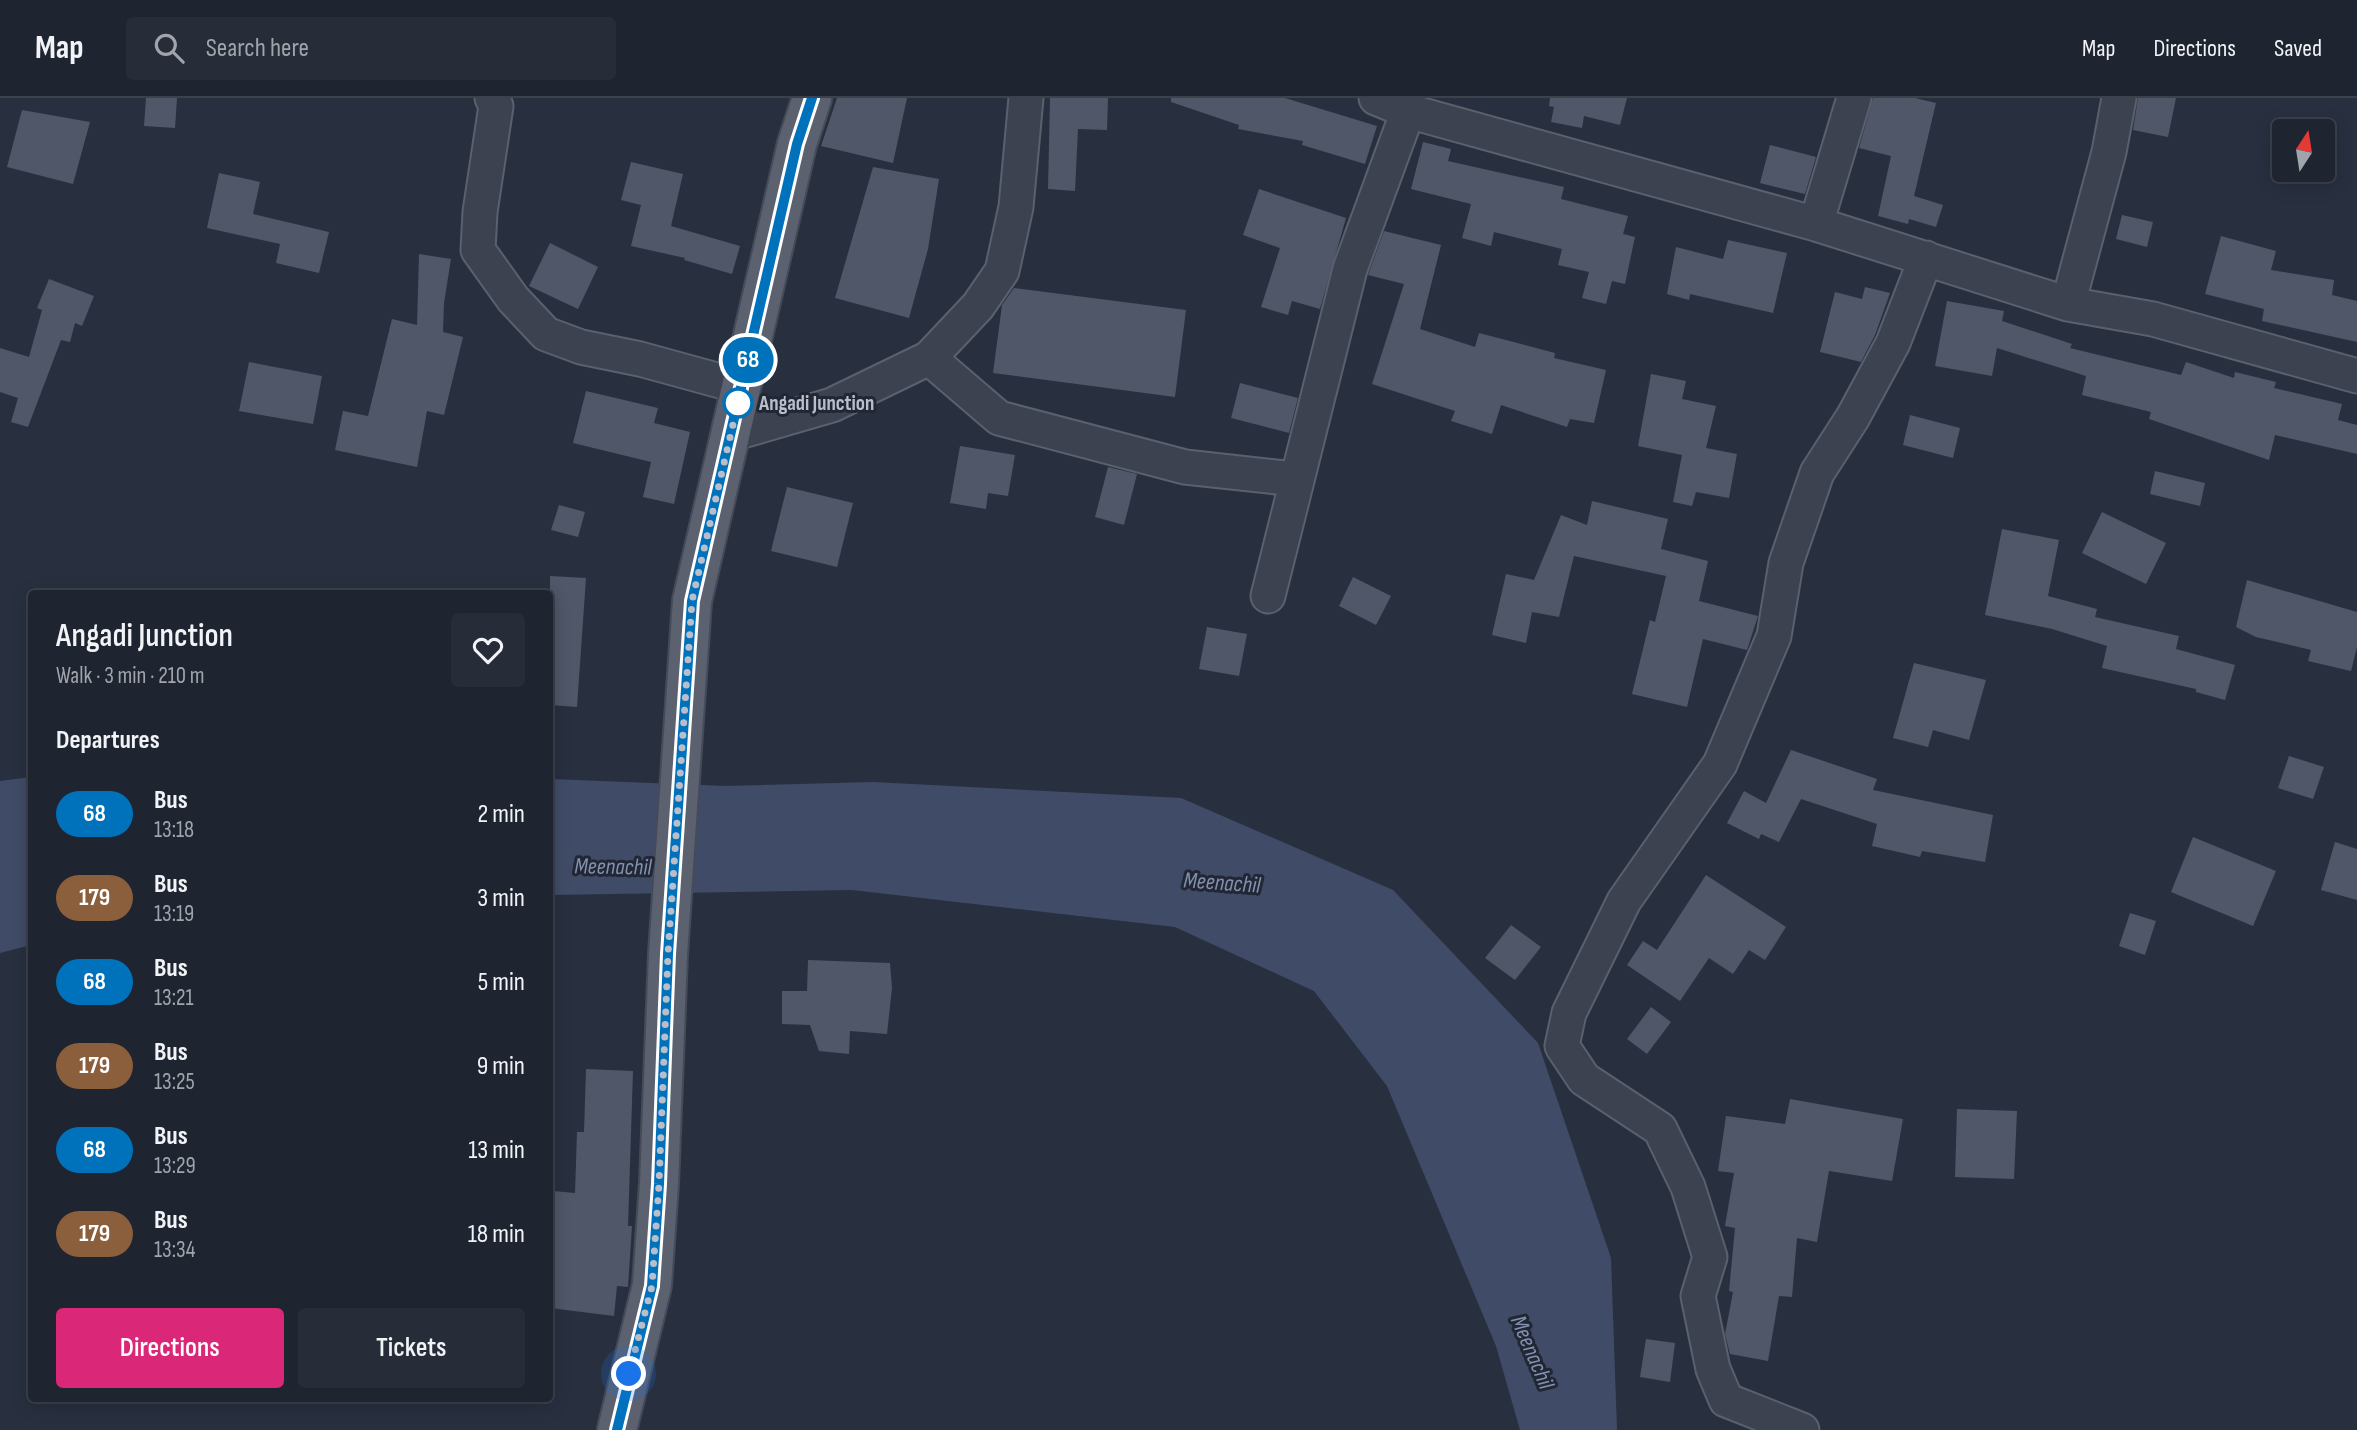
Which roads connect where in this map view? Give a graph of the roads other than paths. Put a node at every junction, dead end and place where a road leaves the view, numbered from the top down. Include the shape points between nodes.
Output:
1 (492, 98) edge
2 (812, 98) edge
3 (1026, 98) edge
4 (1376, 98) edge
5 (1854, 98) edge
6 (2119, 98) edge
7 (1408, 111) junction
8 (1816, 224) junction
9 (1926, 258) junction
10 (2068, 304) junction
11 (929, 358) junction
12 (2357, 376) edge
13 (742, 387) junction
14 (732, 433) junction
15 (1295, 479) junction
16 (1268, 596) dead end
17 (617, 1430) edge
18 (1802, 1430) edge

1 - 13 street via 496,106 478,250 513,299 546,334
2 - 13 main road via 797,144
3 - 11 street via 1016,207 1002,271 978,306
4 - 7 street
5 - 8 street
6 - 10 street
7 - 8 street
7 - 15 street via 1350,269
8 - 9 street
9 - 10 street
9 - 18 street via 1893,342 1817,473 1786,563 1774,636 1720,764 1624,901 1569,1013 1562,1046 1584,1079 1660,1129 1688,1187 1710,1257 1698,1296 1713,1370 1726,1400
10 - 12 street via 2153,319
11 - 14 street via 832,405
11 - 15 street via 999,418 1185,467
13 - 14 main road
14 - 17 main road via 692,601 652,1286
15 - 16 street

